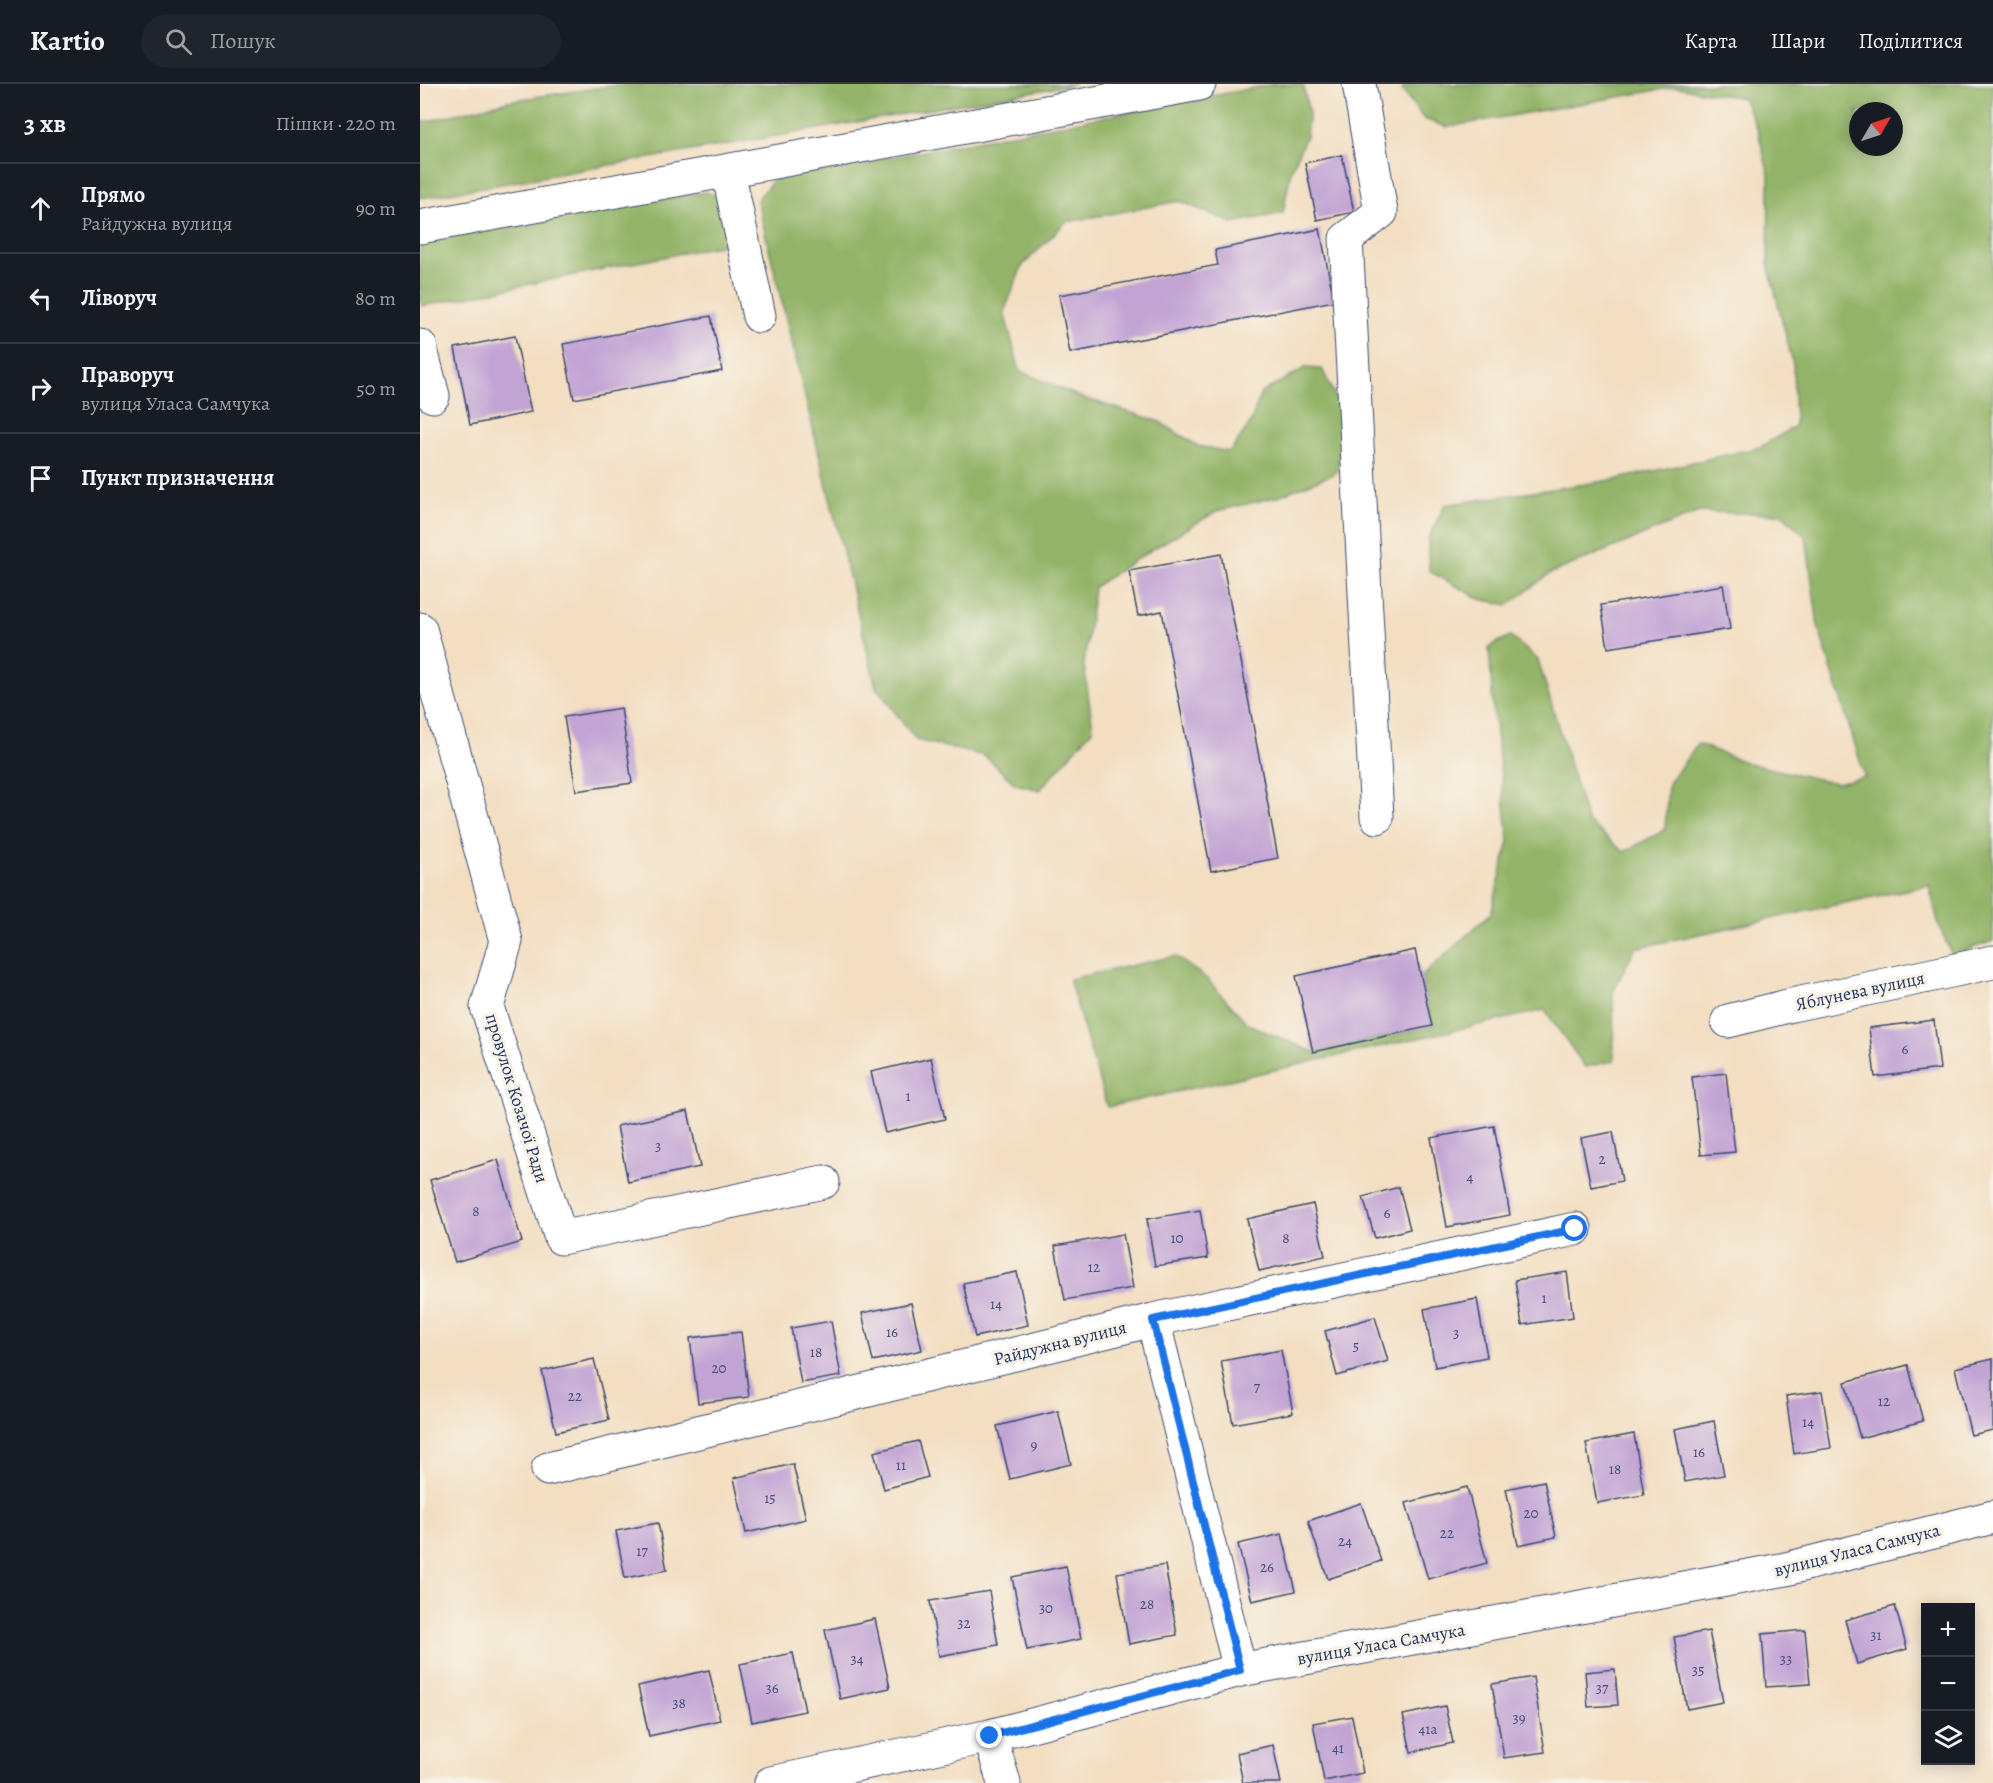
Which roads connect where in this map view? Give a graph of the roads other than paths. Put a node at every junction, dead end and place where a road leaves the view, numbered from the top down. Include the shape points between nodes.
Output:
1 (1199, 84) edge
2 (1359, 84) edge
3 (728, 171) junction
4 (420, 227) edge
5 (759, 316) dead end
6 (420, 346) edge
7 (433, 396) dead end
8 (420, 628) edge
9 (1377, 818) dead end
10 (1993, 962) edge
11 (1728, 1021) dead end
12 (823, 1182) dead end
13 (1575, 1229) dead end
14 (1153, 1320) junction
15 (548, 1469) dead end
16 (1993, 1517) edge
17 (1240, 1670) junction
18 (990, 1736) junction
19 (771, 1783) edge
20 (1004, 1783) edge

1 - 3 street
2 - 9 street via 1381,212 1346,239
3 - 4 street
3 - 5 street
6 - 7 street
8 - 12 street, провулок Козачої Ради via 507,941 487,1007 561,1238
10 - 11 street, Яблунева вулиця
13 - 14 street, Райдужна вулиця
14 - 15 street, Райдужна вулиця
14 - 17 street
16 - 17 street, вулиця Уласа Самчука via 1786,1569
17 - 18 street, вулиця Уласа Самчука
18 - 19 street, вулиця Уласа Самчука
18 - 20 street

